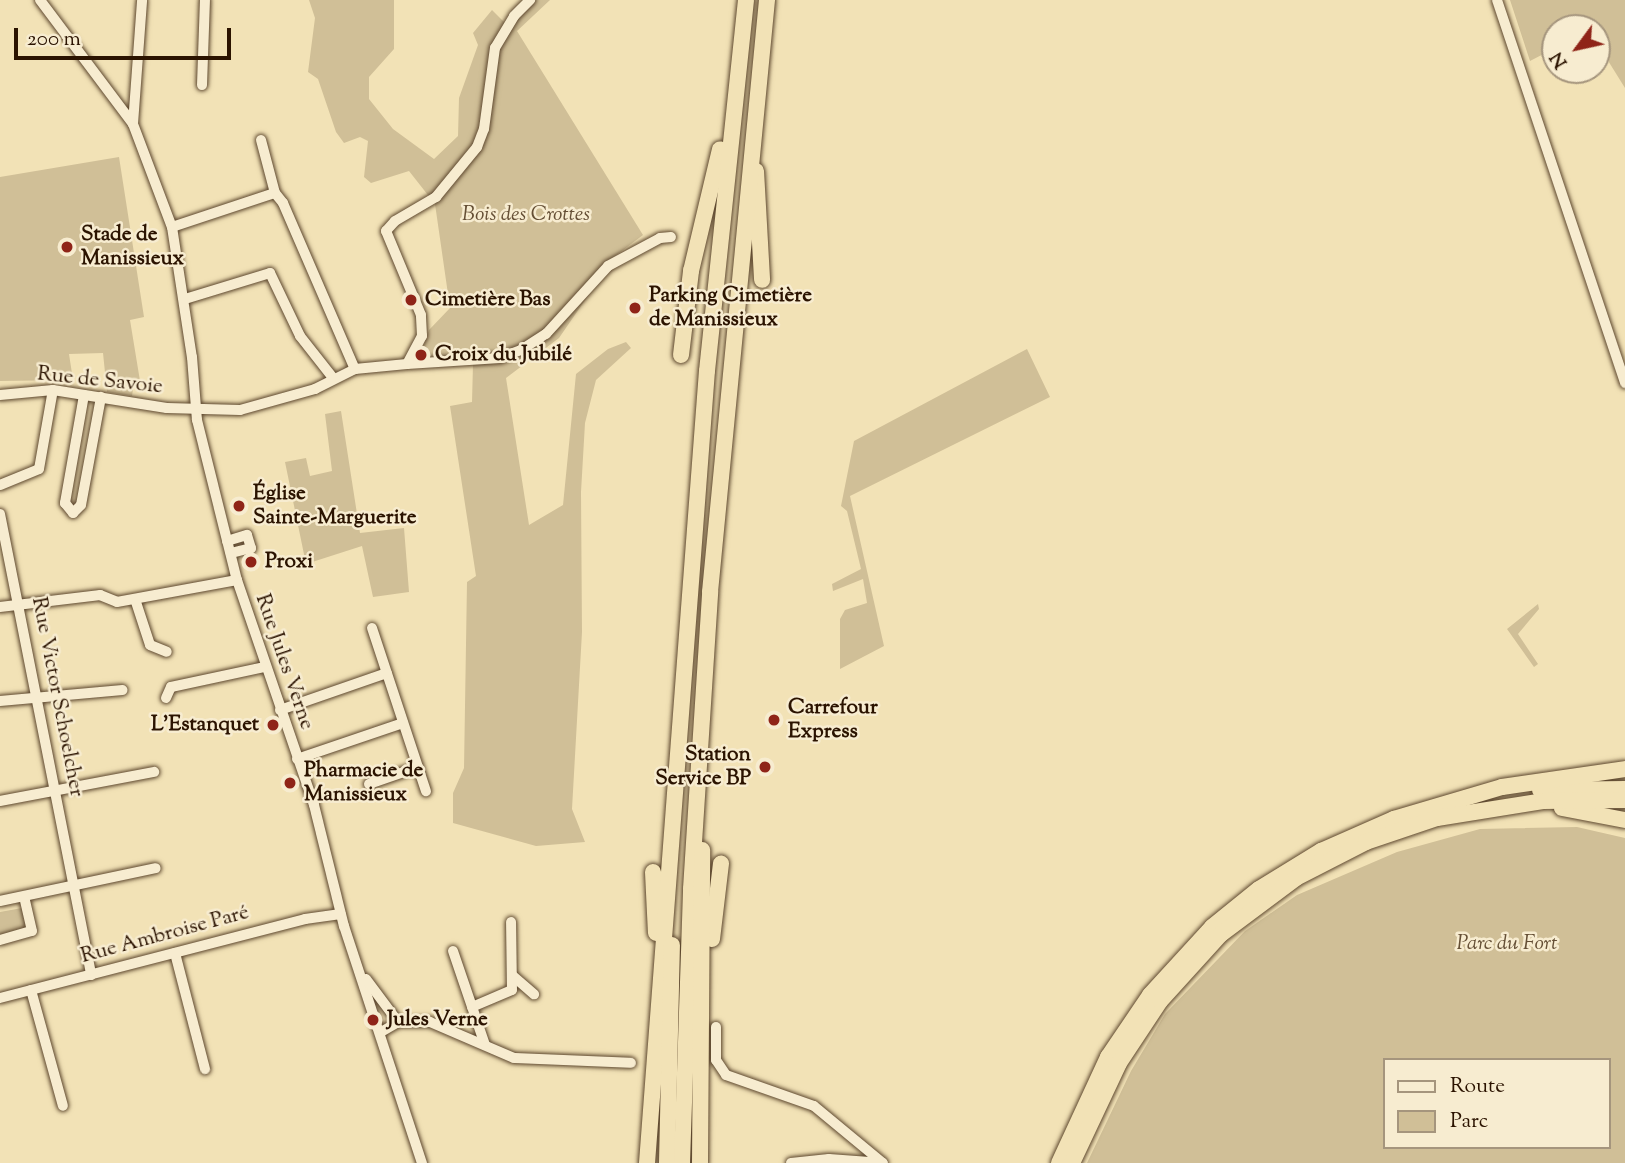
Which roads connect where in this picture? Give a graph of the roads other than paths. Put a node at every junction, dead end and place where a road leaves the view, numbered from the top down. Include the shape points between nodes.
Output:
1 (40, 0) edge
2 (142, 0) edge
3 (205, 0) edge
4 (530, 0) edge
5 (746, 0) edge
6 (767, 0) edge
7 (1497, 0) edge
8 (736, 82) junction
9 (202, 85) dead end
10 (754, 119) junction
11 (133, 124) junction
12 (261, 140) dead end
13 (275, 193) junction
14 (172, 227) junction
15 (671, 237) dead end
16 (762, 280) dead end
17 (185, 299) junction
18 (681, 355) dead end
19 (407, 363) junction
20 (355, 369) junction
21 (333, 378) junction
22 (1625, 383) edge
23 (53, 390) junction
24 (0, 395) edge
25 (84, 395) junction
26 (101, 397) junction
27 (196, 410) junction
28 (0, 485) edge
29 (0, 514) edge
30 (227, 541) junction
31 (231, 554) junction
32 (237, 580) junction
33 (135, 599) junction
34 (19, 605) junction
35 (0, 607) edge
36 (372, 628) dead end
37 (167, 652) dead end
38 (264, 667) junction
39 (387, 673) junction
40 (123, 690) dead end
41 (37, 697) junction
42 (166, 698) dead end
43 (0, 701) edge
44 (280, 710) junction
45 (403, 723) junction
46 (701, 729) junction
47 (297, 759) junction
48 (418, 767) junction
49 (1625, 769) edge
50 (154, 772) dead end
51 (369, 785) dead end
52 (1625, 789) edge
53 (55, 790) junction
54 (426, 791) dead end
55 (1625, 800) edge
56 (0, 801) edge
57 (1519, 804) junction
58 (1420, 810) junction
59 (1625, 820) edge
60 (721, 864) dead end
61 (673, 866) junction
62 (156, 868) dead end
63 (653, 872) dead end
64 (74, 887) junction
65 (24, 897) junction
66 (0, 901) edge
67 (341, 914) junction
68 (511, 922) dead end
69 (0, 940) edge
70 (453, 951) dead end
71 (175, 953) junction
72 (91, 975) junction
73 (513, 976) junction
74 (363, 977) junction
75 (31, 990) junction
76 (658, 991) junction
77 (534, 994) dead end
78 (0, 998) edge
79 (472, 1007) junction
80 (398, 1022) junction
81 (710, 1022) junction
82 (381, 1032) junction
83 (485, 1045) junction
84 (631, 1063) dead end
85 (205, 1069) dead end
86 (63, 1106) dead end
87 (422, 1163) edge
88 (647, 1163) edge
89 (667, 1163) edge
90 (682, 1163) edge
91 (700, 1163) edge
92 (791, 1163) edge
93 (883, 1163) edge
94 (1059, 1163) edge
95 (1072, 1163) edge

1 - 11 street
2 - 11 street
3 - 9 street
4 - 19 street via 513,16 495,48 484,129 477,147 436,197 395,220 386,231 421,315 422,335
5 - 8 highway
6 - 10 highway
7 - 22 street
8 - 18 highway via 691,271
8 - 61 highway via 699,466
10 - 16 highway
10 - 46 highway via 726,391
11 - 14 street, Rue Jules Verne
12 - 13 street
13 - 14 street
13 - 20 street
14 - 17 street, Rue Jules Verne
15 - 19 street, Rue de Savoie via 660,238 608,266 546,334 521,350 500,358
17 - 21 street via 270,273 300,336
17 - 27 street, Rue Jules Verne
19 - 20 street, Rue de Savoie
20 - 21 street, Rue de Savoie
21 - 27 street, Rue de Savoie via 267,405
23 - 24 street, Rue de Savoie
23 - 25 street, Rue de Savoie
23 - 28 street via 39,469
25 - 26 street, Rue de Savoie
25 - 26 street via 65,503 73,513 81,505
26 - 27 street, Rue de Savoie
27 - 30 street, Rue Jules Verne
29 - 34 street, Rue Victor Schoelcher
30 - 31 street, Rue Jules Verne
30 - 31 street via 247,535 251,548
31 - 32 street, Rue Jules Verne
32 - 33 street
32 - 38 street, Rue Jules Verne
33 - 34 street via 117,602 100,595
33 - 37 street via 150,645
34 - 35 street
34 - 41 street, Rue Victor Schoelcher
36 - 39 street
38 - 42 street via 171,687
38 - 44 street, Rue Jules Verne
39 - 44 street
39 - 45 street
40 - 41 street
41 - 43 street
41 - 53 street, Rue Victor Schoelcher
44 - 47 street, Rue Jules Verne
45 - 47 street
45 - 48 street
46 - 81 highway
46 - 90 highway
47 - 67 street, Rue Jules Verne via 314,805
48 - 51 street
48 - 54 street
49 - 58 highway via 1502,788
50 - 53 street
52 - 58 highway via 1509,793
53 - 56 street
53 - 64 street, Rue Victor Schoelcher
55 - 57 highway
57 - 59 highway
57 - 95 highway via 1437,818 1366,842 1296,878 1247,912 1185,971 1135,1035 1104,1090
58 - 94 highway via 1304,860 1212,927 1170,970 1126,1028 1094,1084
60 - 81 highway
61 - 76 highway
61 - 89 highway
62 - 64 street
63 - 76 highway
64 - 65 street
64 - 72 street, Rue Victor Schoelcher
65 - 66 street
65 - 69 street via 32,931
67 - 71 street, Rue Ambroise Paré
67 - 74 street, Rue Jules Verne
68 - 73 street
70 - 79 street
71 - 72 street, Rue Ambroise Paré
71 - 85 street
72 - 75 street, Rue Ambroise Paré
73 - 77 street
73 - 79 street via 507,994
74 - 80 street
74 - 82 street, Rue Jules Verne
75 - 78 street, Rue Ambroise Paré
75 - 86 street
76 - 88 highway
79 - 83 street
80 - 82 street
80 - 83 street via 430,1023
81 - 91 highway
81 - 93 street via 716,1060 726,1075 814,1106
82 - 87 street, Rue Jules Verne
83 - 84 street via 526,1060
92 - 93 street via 829,1159

